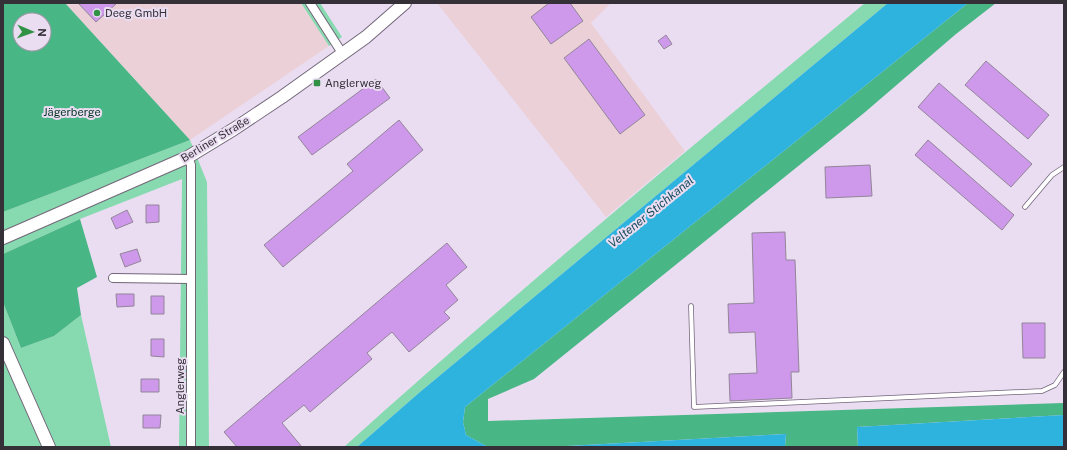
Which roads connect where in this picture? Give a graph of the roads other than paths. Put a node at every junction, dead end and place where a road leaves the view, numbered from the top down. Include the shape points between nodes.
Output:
1 (310, 3) edge
2 (405, 3) edge
3 (342, 53) junction
4 (188, 157) junction
5 (1064, 167) edge
6 (1025, 207) dead end
7 (3, 238) edge
8 (113, 278) dead end
9 (191, 279) junction
10 (691, 306) dead end
11 (3, 343) edge
12 (1064, 372) edge
13 (191, 445) dead end
14 (49, 447) edge

1 - 3 street
2 - 3 main road, Berliner Straße via 366,37
3 - 4 main road, Berliner Straße via 282,97
4 - 7 main road, Berliner Straße
4 - 9 street, Anglerweg via 192,165
5 - 6 lane via 1052,175
8 - 9 street
9 - 13 street, Anglerweg
10 - 12 lane via 694,407 1042,392 1054,385
11 - 14 main road

